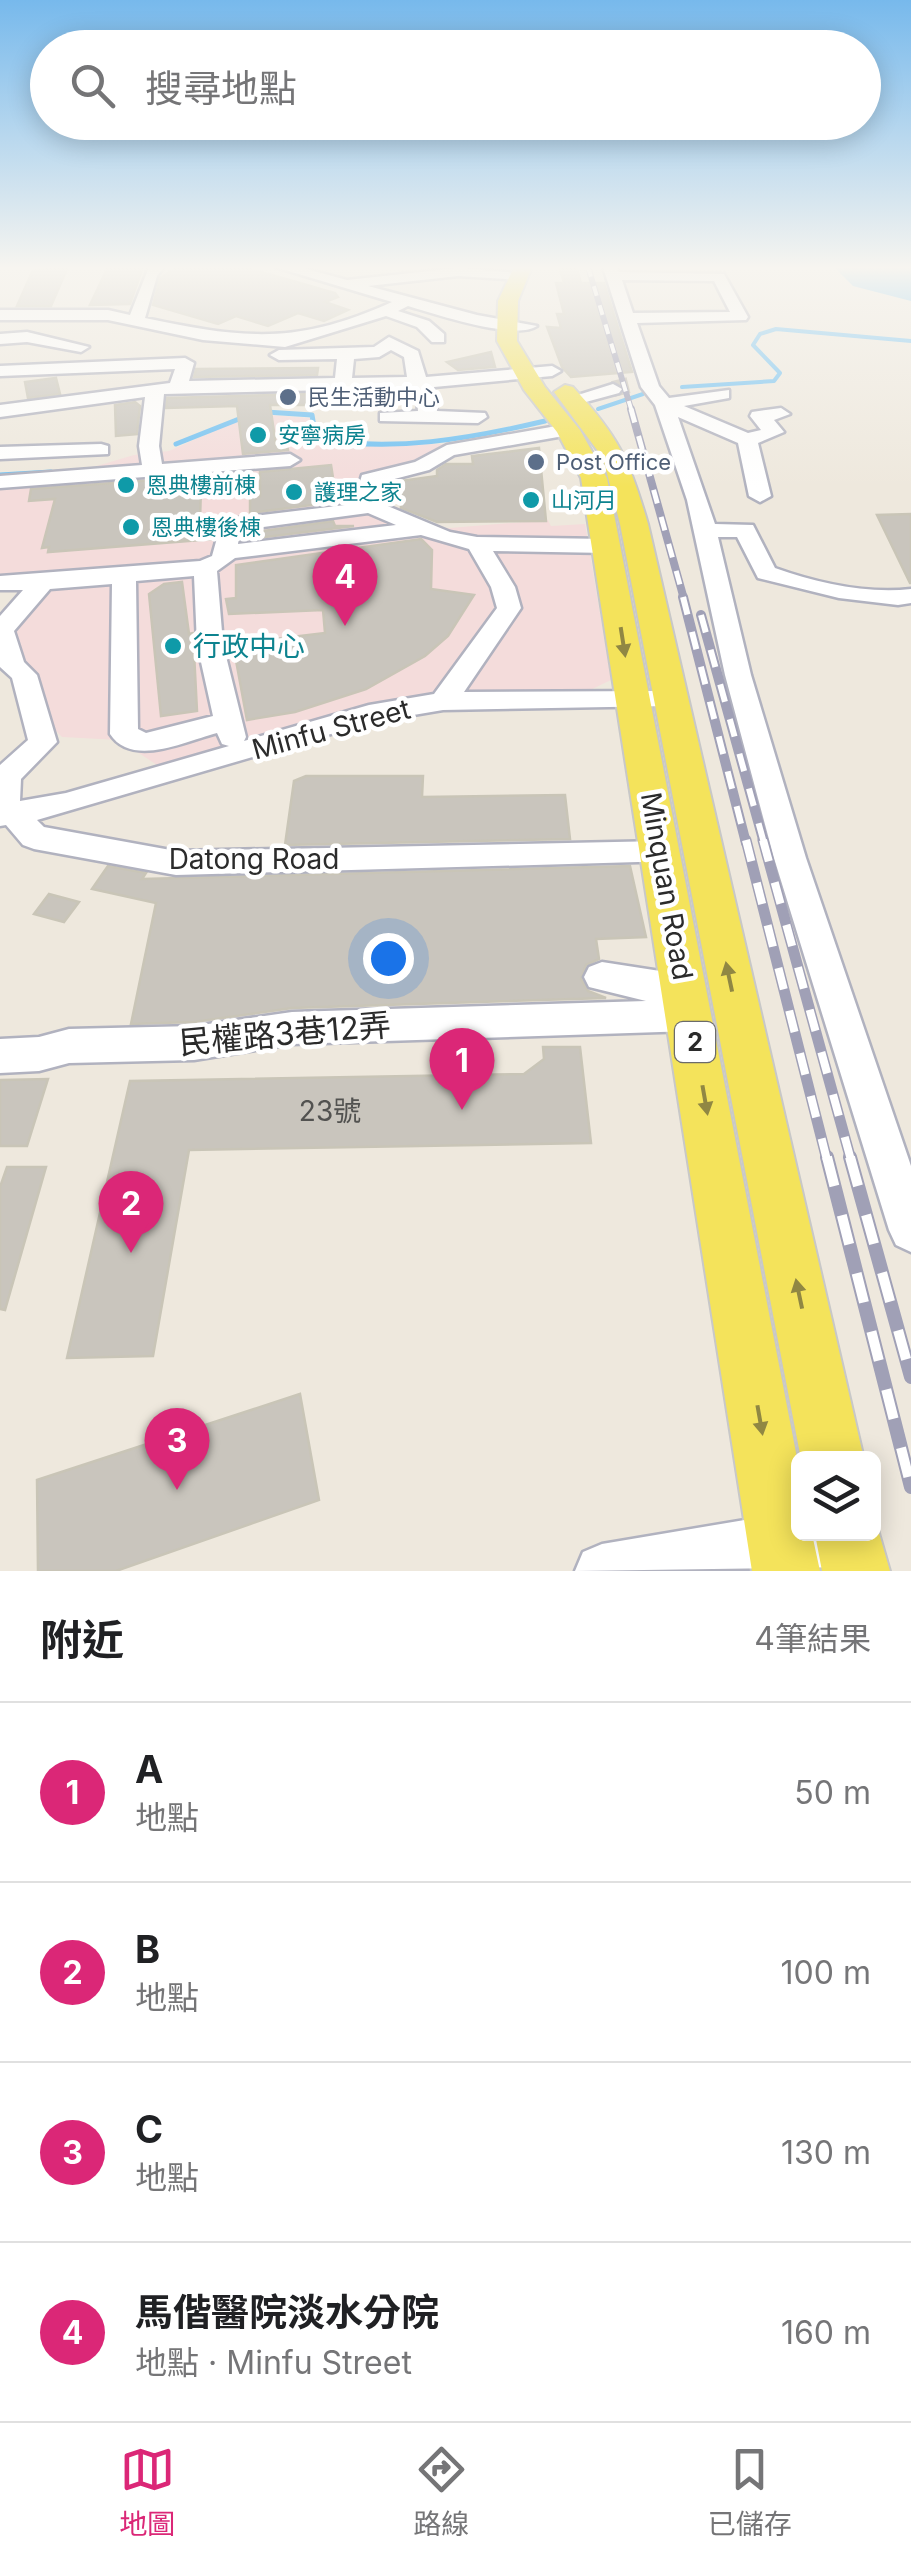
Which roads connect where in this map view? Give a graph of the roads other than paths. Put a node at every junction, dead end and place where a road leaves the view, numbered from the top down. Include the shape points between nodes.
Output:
1 (45, 340) edge
2 (87, 340) edge
3 (128, 340) edge
4 (144, 340) edge
5 (200, 340) edge
6 (266, 340) edge
7 (292, 340) edge
8 (509, 340) edge
9 (534, 340) edge
10 (635, 340) edge
11 (390, 342) joint
12 (81, 347) junction
13 (346, 354) junction
14 (0, 356) edge
15 (188, 359) junction
16 (67, 366) junction
17 (0, 371) edge
18 (552, 372) junction
19 (526, 375) junction
20 (425, 382) junction
21 (343, 384) junction
22 (178, 387) junction
23 (648, 388) junction
24 (154, 390) junction
25 (615, 392) tunnel mouth
26 (723, 394) dead end
27 (0, 410) edge
28 (570, 414) junction
29 (781, 414) dead end
30 (388, 416) dead end
31 (428, 417) junction
32 (478, 417) dead end
33 (46, 428) junction
34 (748, 440) junction
35 (100, 450) dead end
36 (0, 453) edge
37 (290, 460) dead end
38 (153, 470) junction
39 (0, 482) edge
40 (760, 496) dead end
41 (367, 504) junction
42 (423, 528) junction
43 (705, 531) junction
44 (477, 544) junction
45 (608, 546) junction
46 (216, 560) junction
47 (0, 582) edge
48 (124, 586) junction
49 (45, 593) junction
50 (911, 596) edge
51 (1, 630) edge
52 (651, 700) junction
53 (444, 701) junction
54 (228, 721) junction
55 (238, 754) junction
56 (7, 814) edge
57 (662, 853) junction
58 (602, 976) dead end
59 (688, 1002) junction
60 (0, 1056) edge
61 (911, 1230) edge
62 (831, 1451) edge
63 (851, 1548) edge
64 (783, 1555) edge
65 (602, 1571) edge

1 - 12 street
2 - 12 street
3 - 16 street
4 - 15 street
5 - 15 street
6 - 7 street
8 - 19 main road, Minquan Road / 2
9 - 18 main road, Minquan Road / 2
10 - 23 street
11 - 13 street via 378,352
11 - 20 street via 412,355 416,378
12 - 14 street
12 - 16 street
13 - 15 street
13 - 21 street
15 - 22 street
16 - 17 street
18 - 19 street
18 - 28 main road, Minquan Road / 2
19 - 20 street
19 - 28 main road, Minquan Road / 2
20 - 21 street
20 - 31 street
21 - 22 street
22 - 24 street
23 - 26 street
23 - 34 street
23 - 43 street
24 - 33 street
24 - 38 street
25 - 28 street
27 - 33 street
28 - 41 street via 368,478
28 - 45 main road, Minquan Road / 2 via 594,478
28 - 52 main road, Minquan Road / 2 via 600,431 616,458
29 - 34 street via 759,416 774,432
30 - 31 street
31 - 32 street
33 - 35 street
33 - 36 street
34 - 40 street
37 - 38 street
38 - 39 street
41 - 42 street
41 - 46 street via 230,525
42 - 44 street
42 - 46 street
43 - 50 street via 745,530 766,573 788,582 872,598
43 - 61 street via 790,858
44 - 45 street
44 - 53 street via 509,608
45 -> 52 main road, Minquan Road / 2
46 - 48 street
46 - 54 street via 210,644
47 - 49 street
48 - 49 street
48 - 54 street via 124,734 143,743
49 - 51 street
51 - 56 street via 12,664 24,675 43,742 7,775
52 - 53 street, Minfu Street
52 - 57 main road, Minquan Road / 2
62 -> 52 main road, Minquan Road / 2
53 - 55 street, Minfu Street via 369,714
54 - 55 street
55 - 56 street, Minfu Street via 66,804
56 - 57 street, Datong Road via 34,837 95,861
57 - 59 main road, Minquan Road / 2
58 - 59 street
59 - 60 street, 民權路3巷12弄 via 292,1028 194,1044 69,1046
59 -> 64 main road, Minquan Road / 2
63 - 64 street
64 - 65 street

